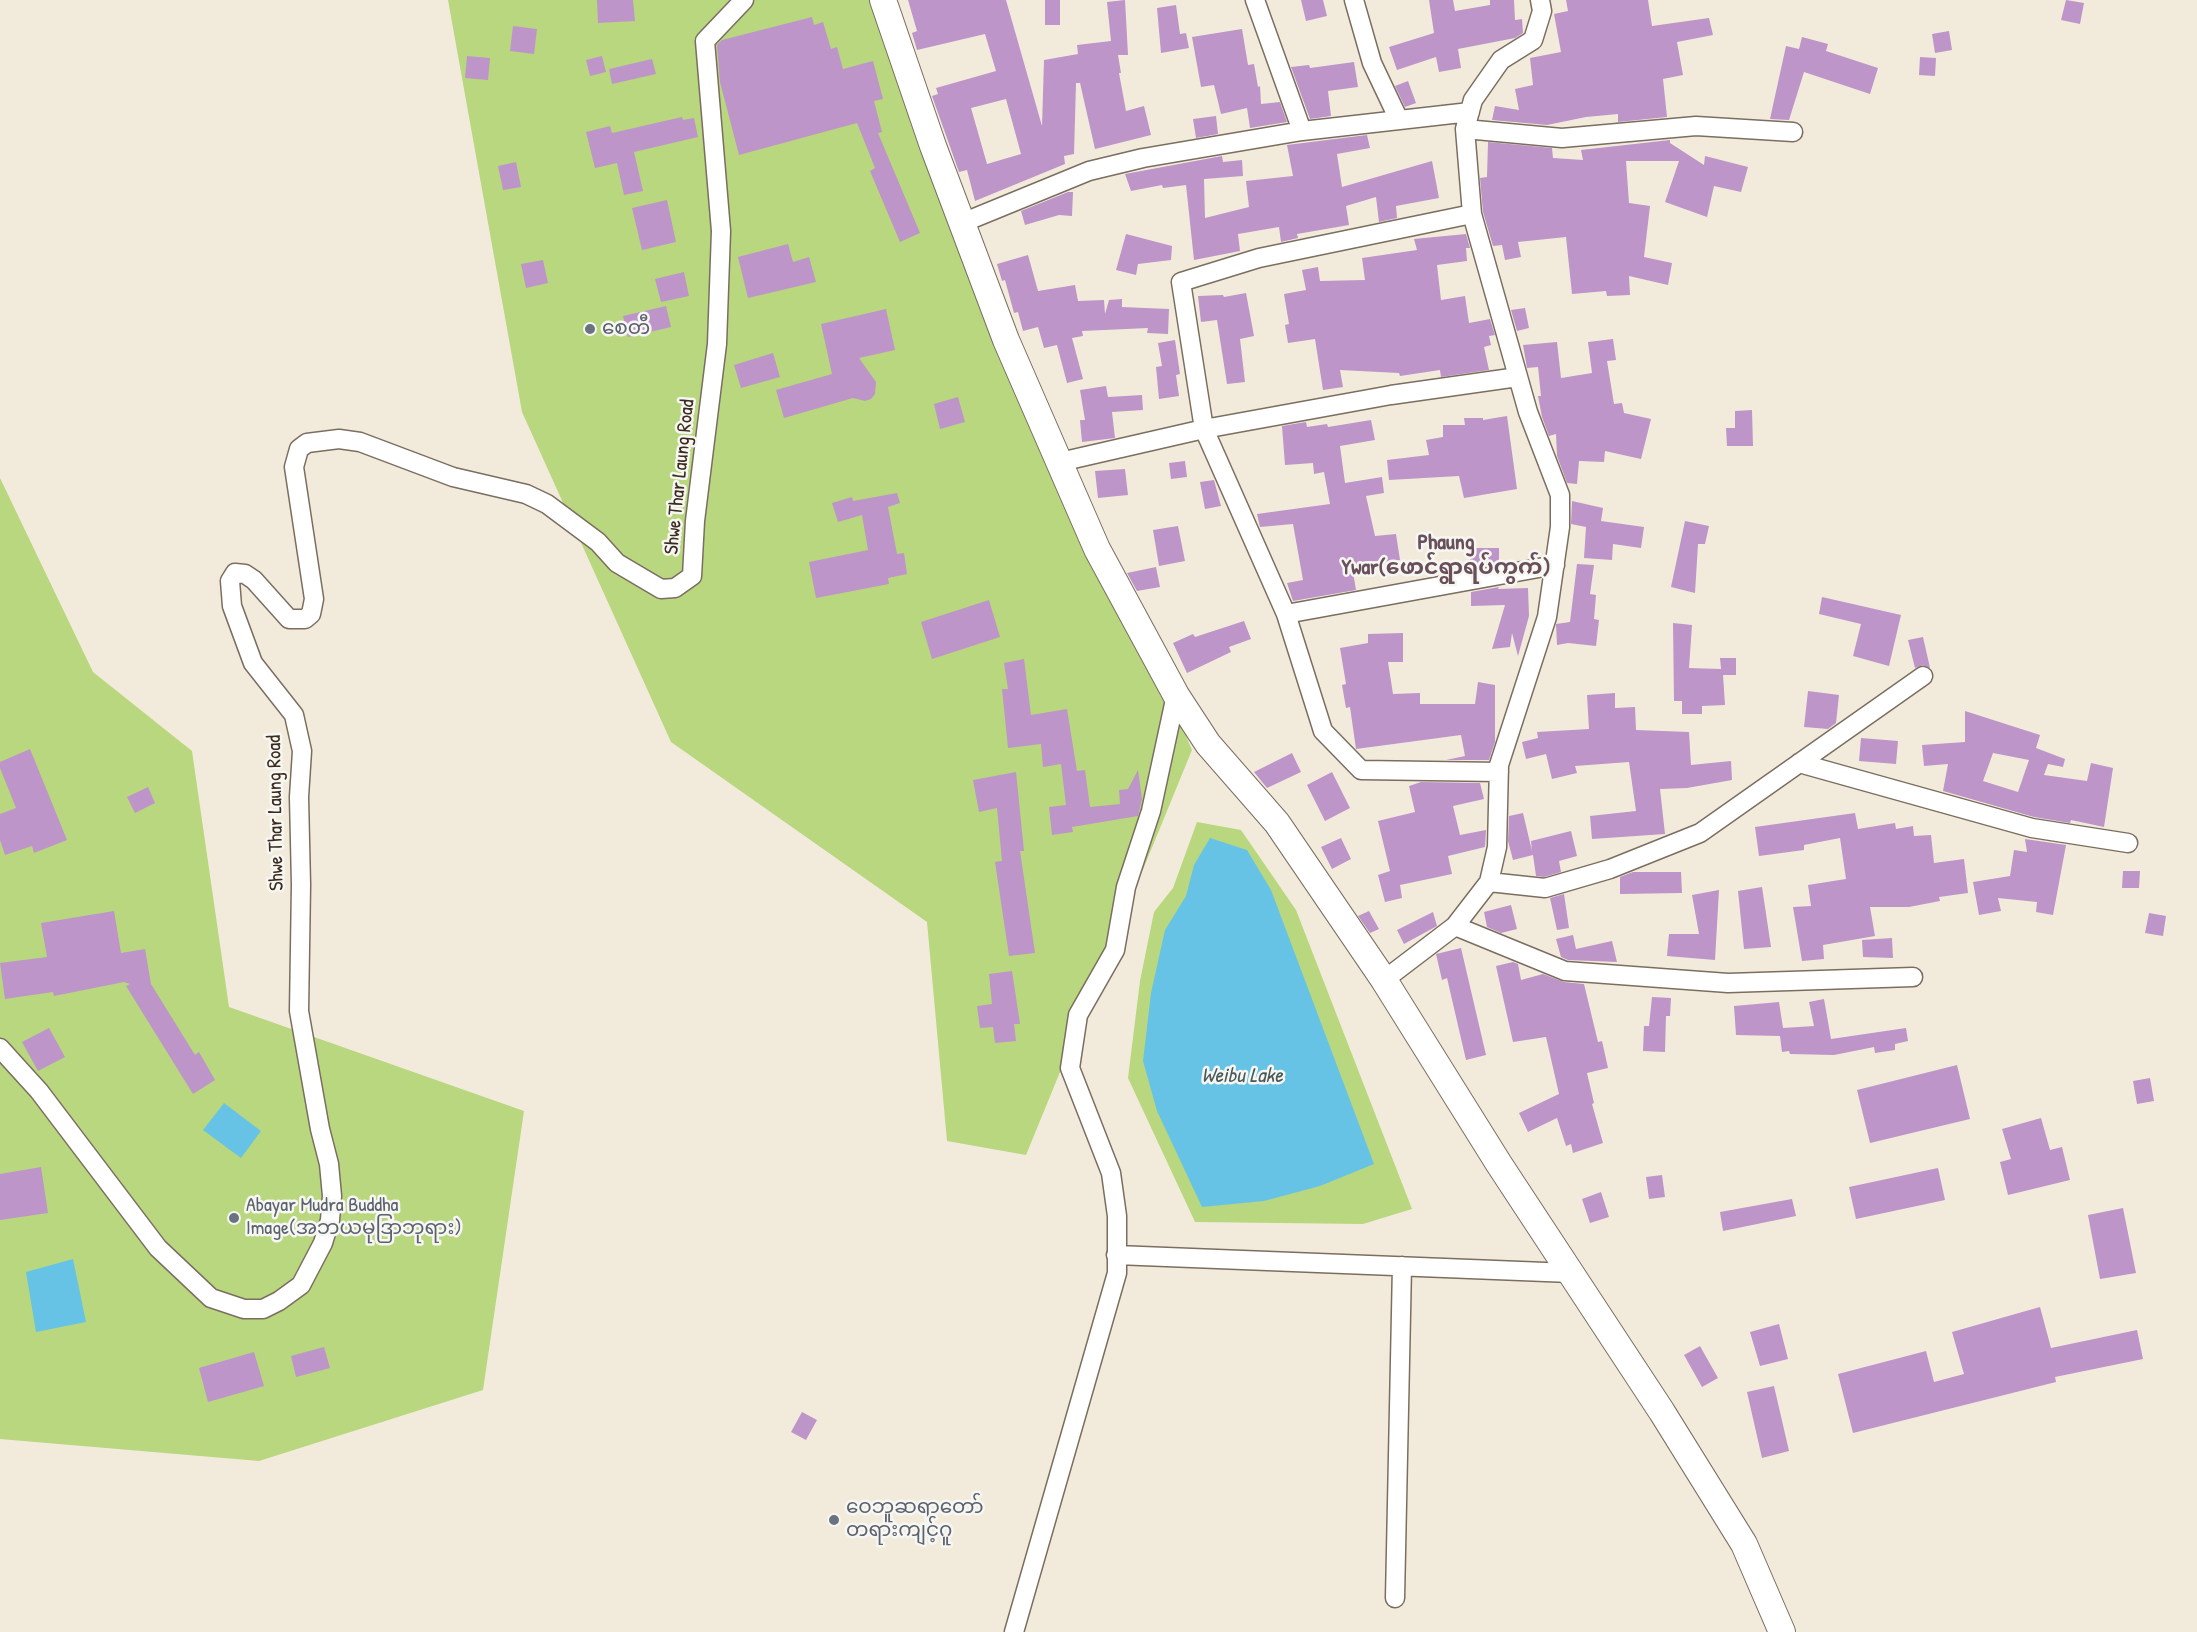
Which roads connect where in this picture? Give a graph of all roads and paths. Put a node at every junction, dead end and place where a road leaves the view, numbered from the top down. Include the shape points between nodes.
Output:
1 (744, 0) edge
2 (883, 0) edge
3 (1255, 0) edge
4 (1354, 0) edge
5 (1540, 0) edge
6 (1399, 120) junction
7 (1468, 121) junction
8 (1302, 131) junction
9 (1793, 132) dead end
10 (1472, 214) junction
11 (962, 223) junction
12 (1518, 377) junction
13 (1204, 429) junction
14 (1060, 462) junction
15 (1555, 565) junction
16 (1286, 614) junction
17 (1923, 676) dead end
18 (1176, 695) junction
19 (1799, 763) junction
20 (1499, 772) junction
21 (2128, 843) dead end
22 (1489, 882) junction
23 (1455, 926) junction
24 (1913, 977) dead end
25 (1384, 980) junction
26 (0, 1048) edge
27 (1116, 1255) junction
28 (1402, 1266) junction
29 (1570, 1273) junction
30 (1395, 1598) dead end
31 (1014, 1632) edge
32 (1782, 1632) edge

1 - 26 street, Shwe Thar Laung Road via 705,41 721,231 717,344 692,576 675,588 660,589 618,563 598,542 547,504 526,494 453,477 360,442 339,439 307,443 299,449 294,467 314,599 311,614 304,619 289,619 245,574 235,573 230,581 232,606 245,644 264,678 294,716 302,751 299,1011 332,1196 323,1243 301,1285 263,1308 244,1309 211,1298 158,1248 39,1091
2 - 11 main road
3 - 8 street
4 - 6 street via 1372,63
5 - 7 street via 1542,11 1533,40 1501,60 1473,100
6 - 7 street
6 - 8 street
7 - 9 street via 1562,138 1696,126
7 - 10 street
8 - 11 street via 1089,171
10 - 12 street
10 - 13 street via 1259,258 1180,282
11 - 14 main road via 1006,340
12 - 13 street
12 - 15 street via 1560,495
13 - 14 street
13 - 16 street
14 - 18 main road via 1098,549
15 - 16 street
15 - 20 street via 1547,616
16 - 20 street via 1323,731 1361,770
17 - 19 street
18 - 25 main road via 1208,744 1277,823
18 - 27 street via 1151,811 1125,888 1115,950 1078,1016 1070,1068 1110,1173 1117,1216
19 - 21 street via 2032,828
19 - 22 street via 1700,833 1610,869 1545,888
20 - 22 street via 1497,847
22 - 23 street
23 - 24 street via 1565,970 1728,983
23 - 25 street
25 - 29 main road
27 - 28 street
27 - 31 street via 1117,1273
28 - 29 street
28 - 30 street
29 - 32 main road via 1744,1544

